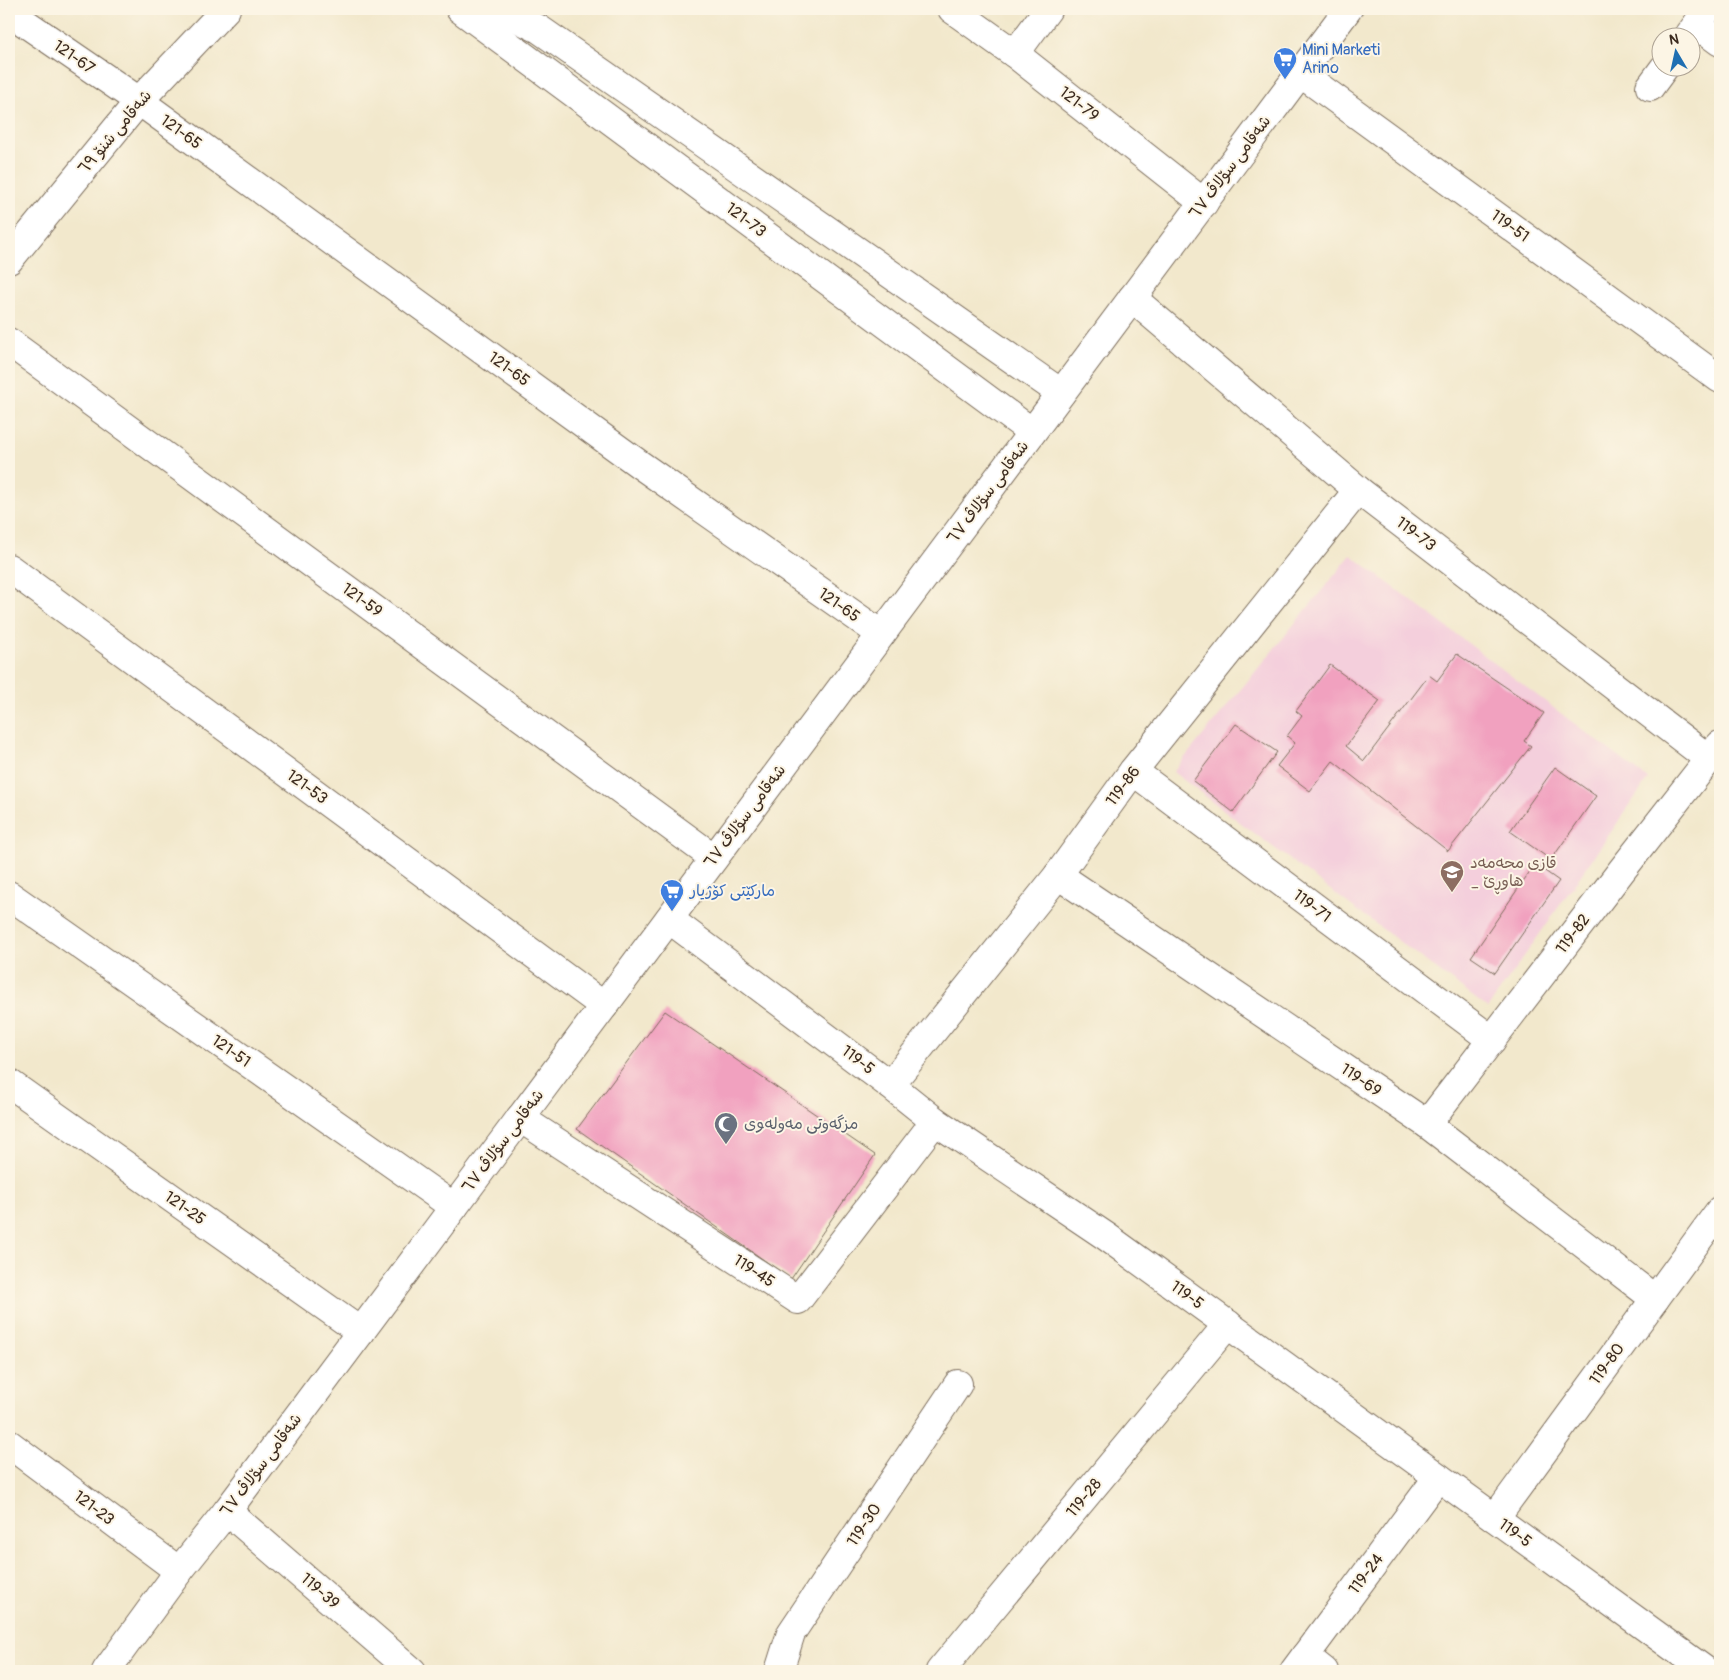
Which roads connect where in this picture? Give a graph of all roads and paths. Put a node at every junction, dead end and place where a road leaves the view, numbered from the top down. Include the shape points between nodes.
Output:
1 (226, 9) edge
2 (460, 9) edge
3 (500, 9) edge
4 (952, 9) edge
5 (1048, 9) edge
6 (1348, 9) edge
7 (9, 12) edge
8 (1697, 24) edge
9 (1720, 42) edge
10 (1015, 54) junction
11 (1300, 73) junction
12 (139, 102) junction
13 (1204, 203) junction
14 (9, 260) edge
15 (1132, 298) junction
16 (9, 342) edge
17 (1720, 379) edge
18 (1061, 393) junction
19 (1032, 432) junction
20 (1358, 490) junction
21 (9, 568) edge
22 (881, 634) junction
23 (1715, 752) edge
24 (1133, 771) junction
25 (714, 858) junction
26 (1058, 875) junction
27 (9, 895) edge
28 (669, 919) junction
29 (604, 1006) junction
30 (1492, 1040) junction
31 (9, 1083) edge
32 (890, 1085) junction
33 (520, 1118) junction
34 (936, 1121) junction
35 (1426, 1124) junction
36 (454, 1206) junction
37 (1720, 1210) edge
38 (1655, 1299) junction
39 (1228, 1324) junction
40 (361, 1332) junction
41 (958, 1384) dead end
42 (9, 1444) edge
43 (1438, 1477) junction
44 (227, 1511) junction
45 (1495, 1518) junction
46 (179, 1571) junction
47 (1308, 1666) edge
48 (106, 1671) edge
49 (412, 1671) edge
50 (779, 1671) edge
51 (940, 1671) edge
52 (1706, 1671) edge

1 - 12 street, شەقامی شنۆ ٦٩
2 - 19 street, 121-73
3 - 18 street via 539,29
4 - 10 street, 121-79
5 - 10 street
6 - 11 street, شەقامی سۆلاڤ ٦٧
7 - 12 street, 121-67
8 - 9 street
10 - 13 street, 121-79
11 - 13 street, شەقامی سۆلاڤ ٦٧
11 - 17 street, 119-51
12 - 14 street, شەقامی شنۆ ٦٩
12 - 22 street, 121-65 via 639,464
13 - 15 street, شەقامی سۆلاڤ ٦٧
15 - 18 street, شەقامی سۆلاڤ ٦٧
15 - 20 street, 119-73
16 - 25 street, 121-59
18 - 19 street, شەقامی سۆلاڤ ٦٧
19 - 22 street, شەقامی سۆلاڤ ٦٧
20 - 23 street, 119-73
20 - 24 street, 119-86
21 - 29 street, 121-53
22 - 25 street, شەقامی سۆلاڤ ٦٧
23 - 30 street, 119-82
24 - 26 street, 119-86
24 - 30 street, 119-71
25 - 28 street, شەقامی سۆلاڤ ٦٧
26 - 32 street, 119-86
26 - 35 street, 119-69
27 - 36 street, 121-51
28 - 29 street, شەقامی سۆلاڤ ٦٧
28 - 32 street, 119-5
29 - 33 street, شەقامی سۆلاڤ ٦٧
30 - 35 street, 119-82
31 - 40 street, 121-25
32 - 34 street, 119-5
33 - 34 street, 119-45 via 798,1300
33 - 36 street, شەقامی سۆلاڤ ٦٧
34 - 39 street, 119-5
35 - 38 street, 119-69
36 - 40 street, شەقامی سۆلاڤ ٦٧
37 - 38 street, 119-80
38 - 45 street, 119-80
39 - 43 street, 119-5
39 - 51 street, 119-28
40 - 44 street, شەقامی سۆلاڤ ٦٧
41 - 50 street, 119-30 via 791,1633
42 - 46 street, 121-23
43 - 45 street, 119-5
43 - 47 street, 119-24
44 - 46 street, شەقامی سۆلاڤ ٦٧
44 - 49 street, 119-39
45 - 52 street, 119-5
46 - 48 street, شەقامی سۆلاڤ ٦٧

